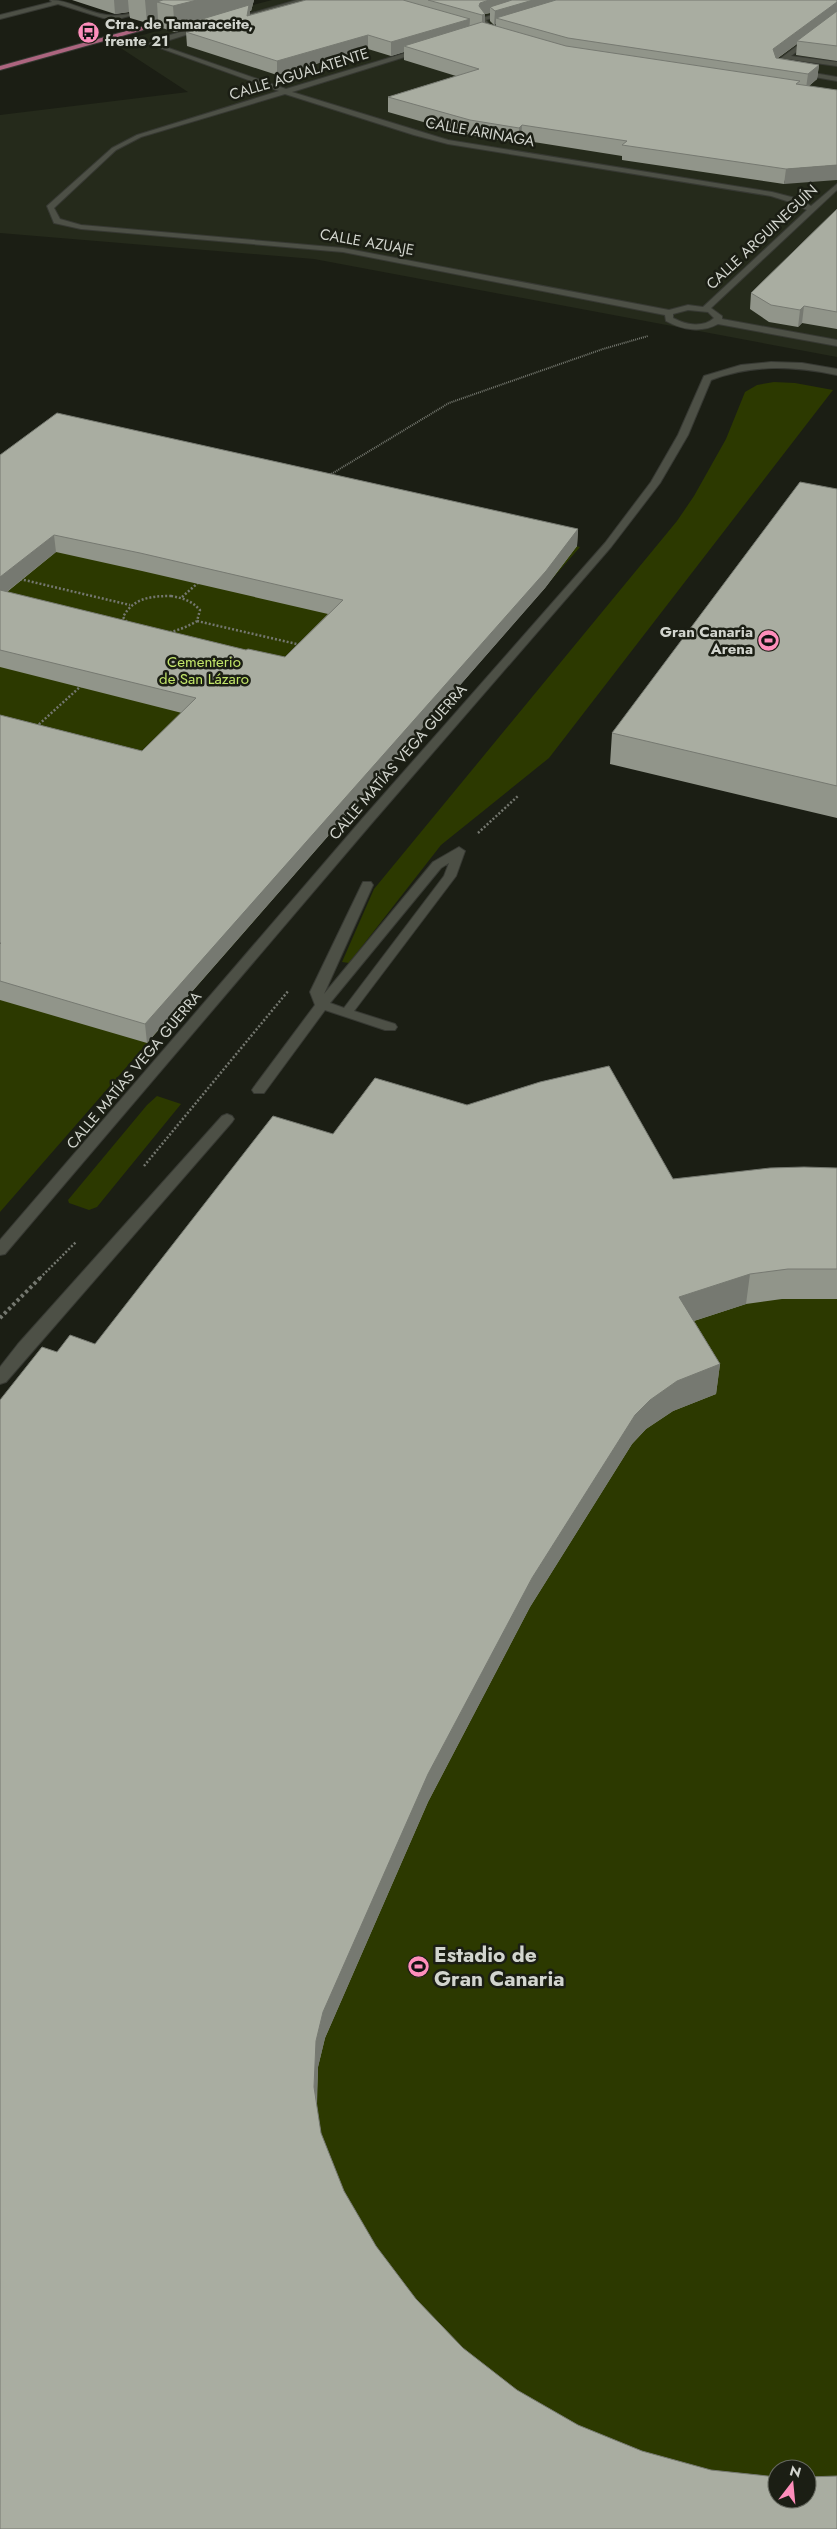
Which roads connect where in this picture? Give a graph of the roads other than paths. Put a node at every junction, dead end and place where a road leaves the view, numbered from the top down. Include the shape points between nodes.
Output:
1 (184, 0) edge
2 (304, 0) edge
3 (547, 0) edge
4 (55, 1) edge
5 (0, 17) edge
6 (180, 18) edge
7 (837, 18) edge
8 (501, 26) edge
9 (426, 49) edge
10 (785, 57) junction
11 (837, 64) edge
12 (0, 68) edge
13 (837, 79) edge
14 (287, 92) junction
15 (837, 186) edge
16 (812, 210) junction
17 (57, 221) joint
18 (705, 309) junction
19 (669, 313) junction
20 (717, 321) junction
21 (837, 343) edge
22 (837, 372) edge
23 (367, 885) dead end
24 (322, 1006) junction
25 (350, 1008) dead end
26 (390, 1027) dead end
27 (259, 1090) dead end
28 (227, 1119) dead end
29 (0, 1250) edge
30 (0, 1378) edge

1 - 4 street via 118,17
2 - 14 street, CALLE ARINAGA via 152,44
3 - 8 street via 482,19 488,33
4 - 5 street
6 - 12 main road
7 - 10 street
9 - 14 street, CALLE AGUALATENTE
10 - 11 street
10 - 13 street via 775,65 776,69
14 - 16 street, CALLE ARINAGA via 448,142 772,194
14 - 17 street, CALLE AGUALATENTE via 139,136 114,149 50,208
15 - 16 street, CALLE ARGUINEGUÍN via 826,201
16 - 18 street, CALLE ARGUINEGUÍN
17 - 19 street, CALLE AZUAJE via 81,227 343,250
18 - 19 street via 680,308
18 - 20 street via 715,313 719,318
19 - 20 street via 673,322 685,326
20 - 21 street
22 - 29 street, CALLE MATÍAS VEGA GUERRA via 766,362 733,368 707,378 678,443 655,483 608,545
23 - 24 street via 317,992
24 - 25 street via 437,865 459,850 450,876
24 - 26 street
24 - 27 street
28 - 30 street

